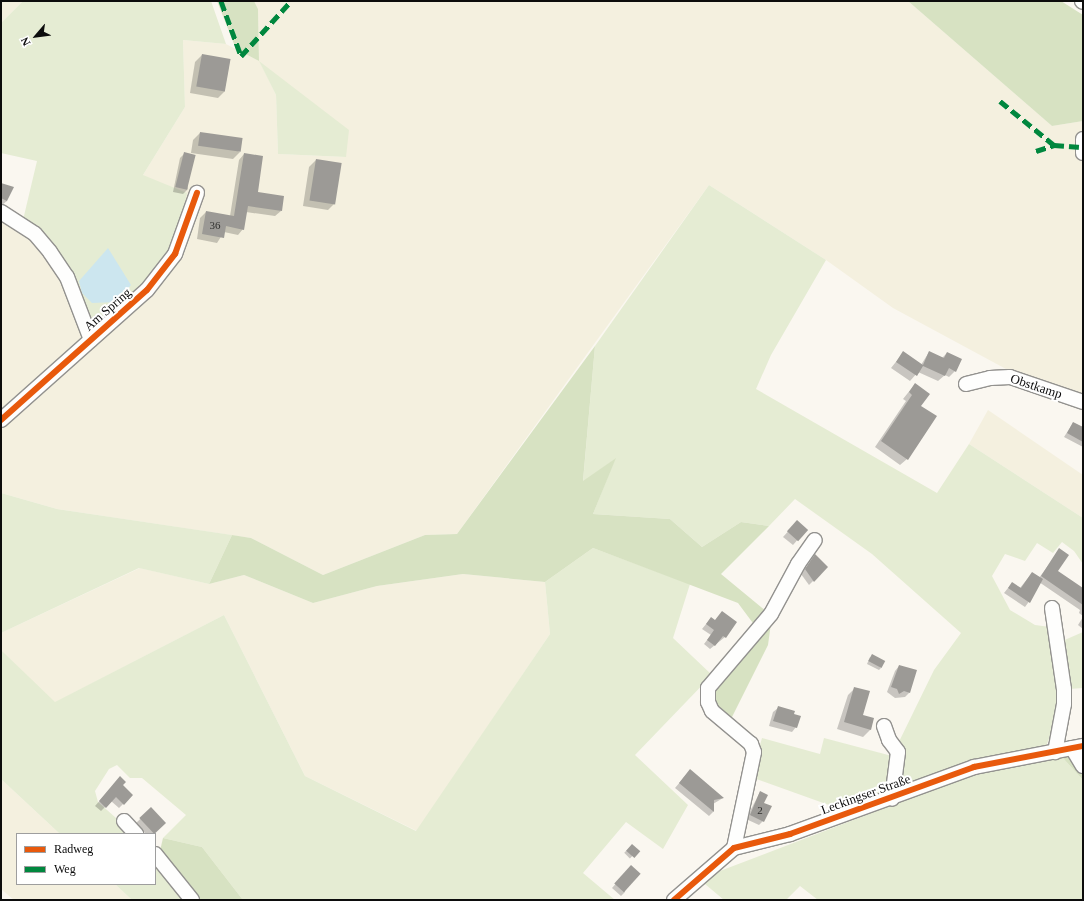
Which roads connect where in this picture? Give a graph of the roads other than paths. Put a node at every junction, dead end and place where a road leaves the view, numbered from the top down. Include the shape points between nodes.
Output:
1 (1083, 139) edge
2 (1083, 153) edge
3 (197, 193) dead end
4 (1, 212) edge
5 (91, 340) junction
6 (966, 384) dead end
7 (1083, 402) edge
8 (1, 420) edge
9 (815, 540) dead end
10 (1052, 608) dead end
11 (884, 726) dead end
12 (1078, 747) edge
13 (1055, 752) junction
14 (1083, 766) edge
15 (892, 799) junction
16 (124, 821) dead end
17 (135, 833) edge
18 (734, 848) junction
19 (156, 855) edge
20 (192, 900) edge
21 (674, 900) edge

1 - 2 street
3 - 5 street, Am Spring via 175,254 147,290
4 - 5 street, Am Spring via 34,234 50,252 67,277
5 - 8 street, Am Spring
6 - 7 street, Obstkamp via 990,378 1010,377
9 - 18 street via 798,564 771,614 708,688 708,702 712,711 748,740 754,752
10 - 13 street via 1064,689 1064,704
11 - 15 street via 889,740 898,752
12 - 13 street, Leckingser Straße
12 - 14 street
13 - 15 street, Leckingser Straße via 974,767
15 - 18 street, Leckingser Straße via 790,834
16 - 17 street
18 - 21 street, Leckingser Straße
19 - 20 street

